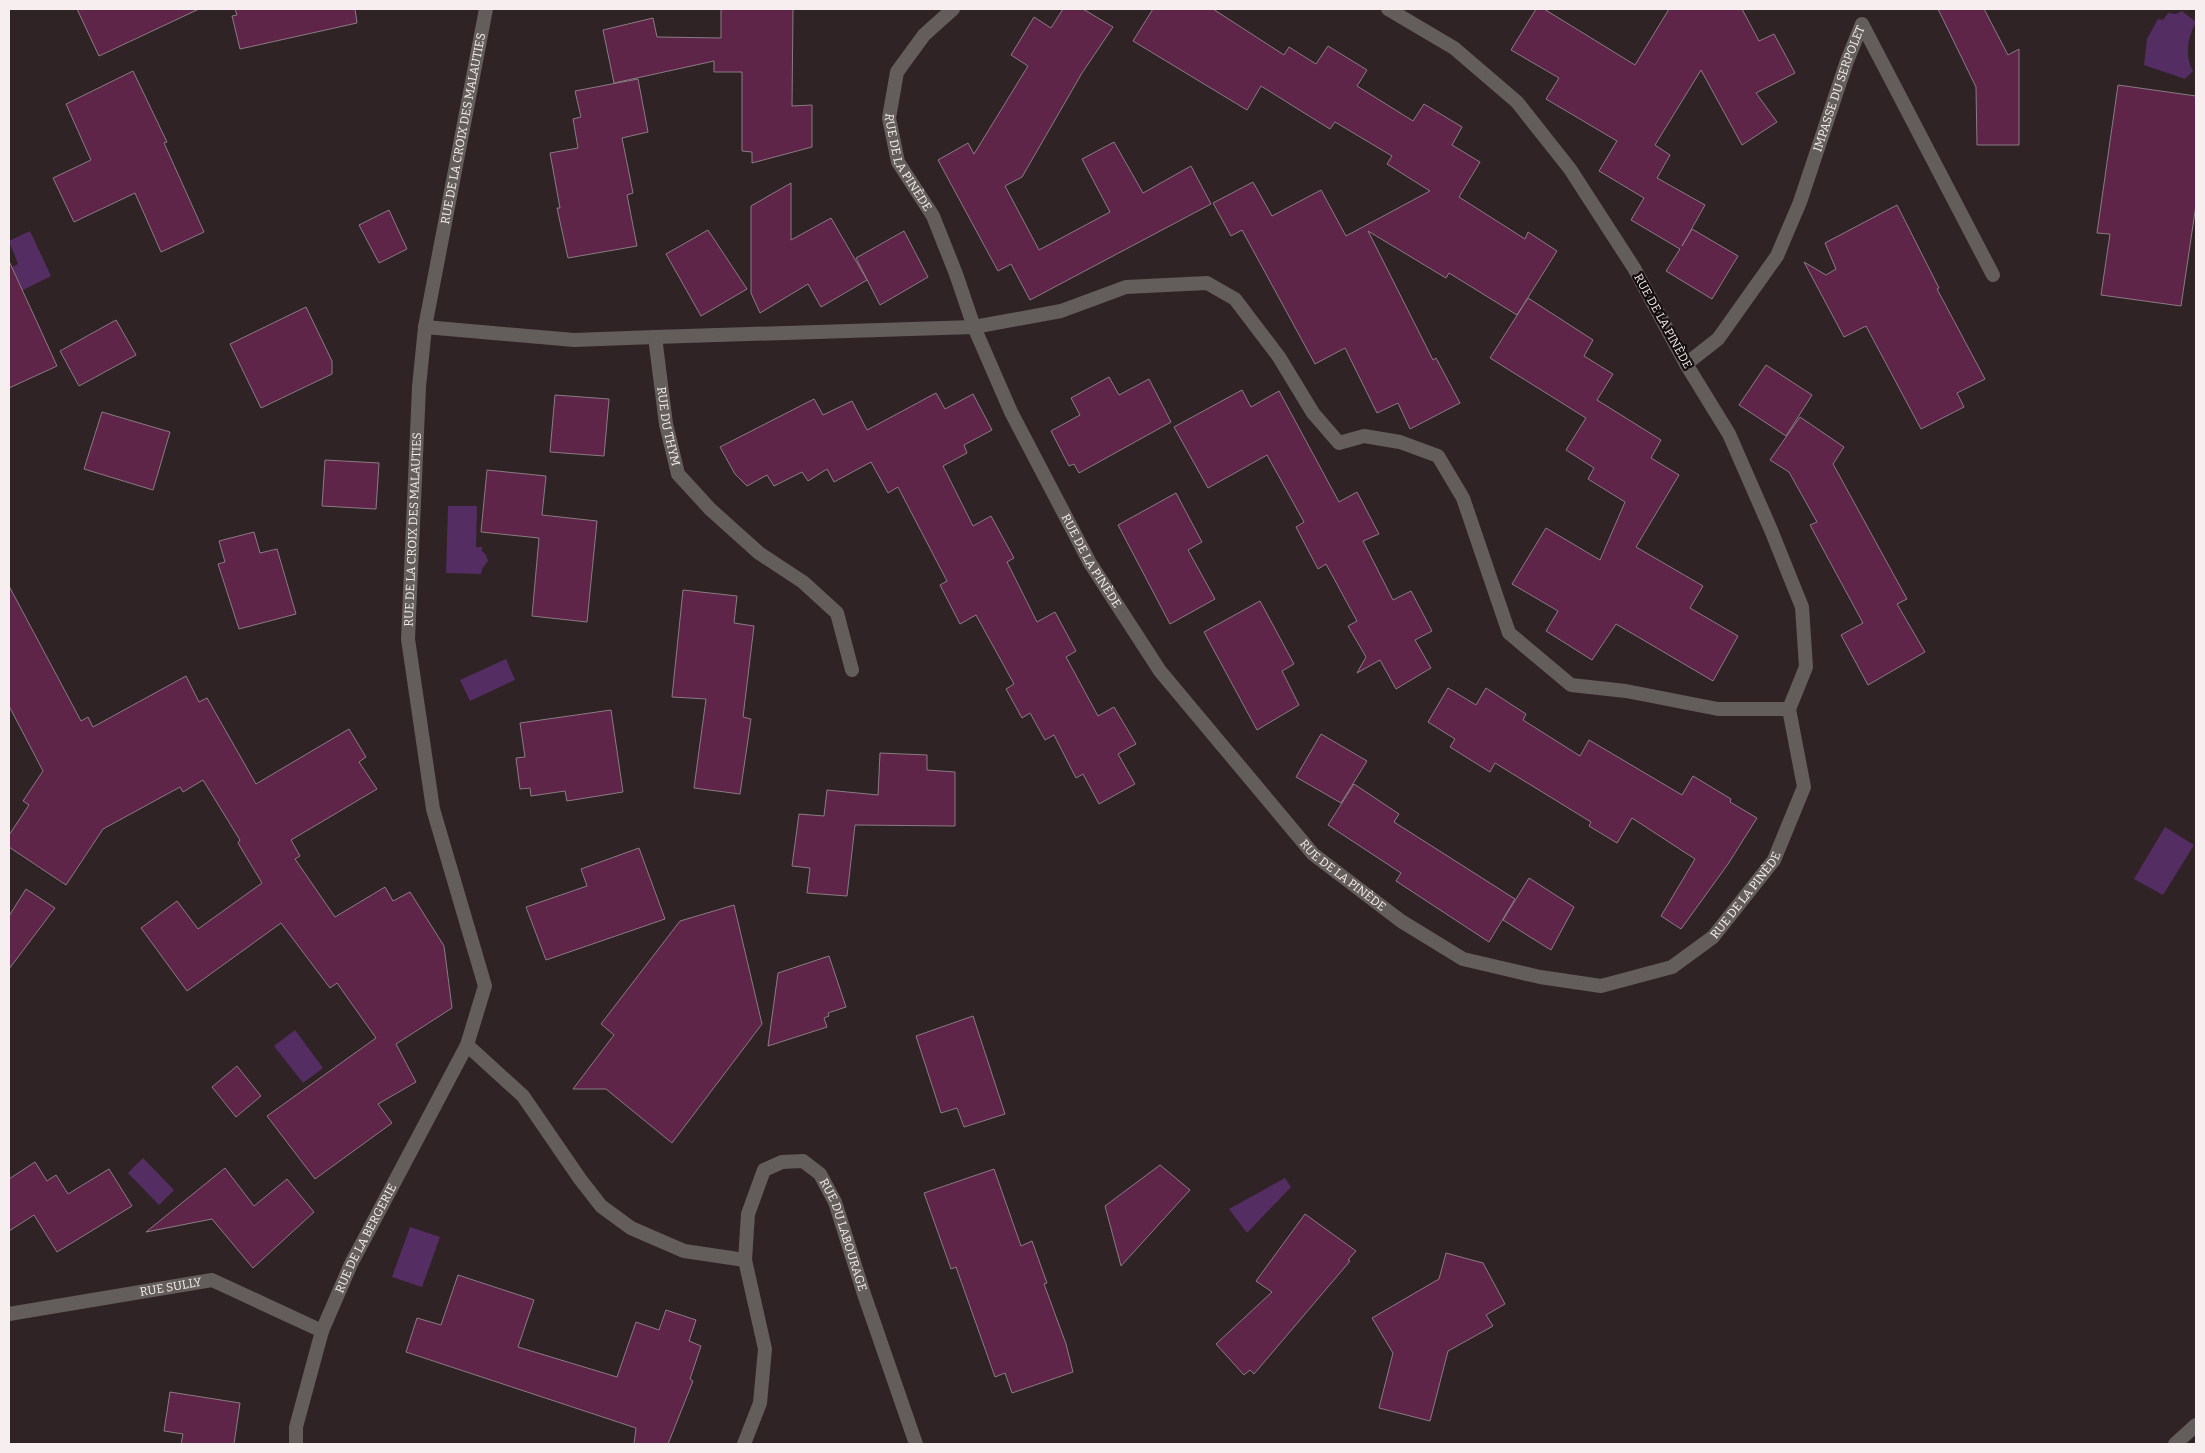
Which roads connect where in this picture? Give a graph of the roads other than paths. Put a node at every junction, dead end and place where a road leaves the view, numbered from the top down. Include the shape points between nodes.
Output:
1 (486, 9) edge
2 (953, 9) edge
3 (1388, 9) edge
4 (1993, 275) dead end
5 (425, 326) junction
6 (974, 327) junction
7 (655, 338) junction
8 (1686, 364) junction
9 (852, 670) dead end
10 (1789, 709) junction
11 (467, 1045) junction
12 (745, 1260) junction
13 (9, 1314) edge
14 (322, 1331) junction
15 (2196, 1425) edge
16 (296, 1444) edge
17 (744, 1444) edge
18 (916, 1444) edge
19 (2175, 1444) edge

1 - 5 street, RUE DE LA CROIX DES MALAUTIES
2 - 6 street, RUE DE LA PINÈDE via 924,35 897,72 889,118 898,162 932,216
3 - 8 street, RUE DE LA PINÈDE via 1454,48 1517,102 1570,169 1634,268
4 - 8 street, IMPASSE DU SERPOLET via 1862,24 1800,202 1777,256 1718,339
5 - 7 street via 574,340
5 - 11 street, RUE DE LA CROIX DES MALAUTIES via 419,387 408,639 433,809 485,986
6 - 7 street
6 - 10 street via 1061,311 1126,287 1207,283 1235,299 1314,413 1339,443 1364,436 1400,442 1438,456 1463,498 1509,633 1571,685 1626,691 1718,708
6 - 10 street, RUE DE LA PINÈDE via 1011,412 1090,563 1160,671 1314,854 1401,922 1463,959 1540,978 1601,986 1672,968 1714,937 1774,860 1804,787
7 - 9 street, RUE DU THYM via 666,424 678,474 710,509 759,553 803,582 837,613
8 - 10 street, RUE DE LA PINÈDE via 1729,434 1802,607 1806,667
11 - 12 street via 523,1096 601,1206 630,1228 684,1251
11 - 14 street, RUE DE LA BERGERIE via 350,1264
12 - 17 street, RUE DU LABOURAGE via 765,1349 760,1403
12 - 18 street, RUE DU LABOURAGE via 748,1214 764,1170 782,1162 803,1161 820,1174 835,1202
13 - 14 street, RUE SULLY via 212,1280
14 - 16 street, RUE DE LA BERGERIE via 296,1427
15 - 19 street

